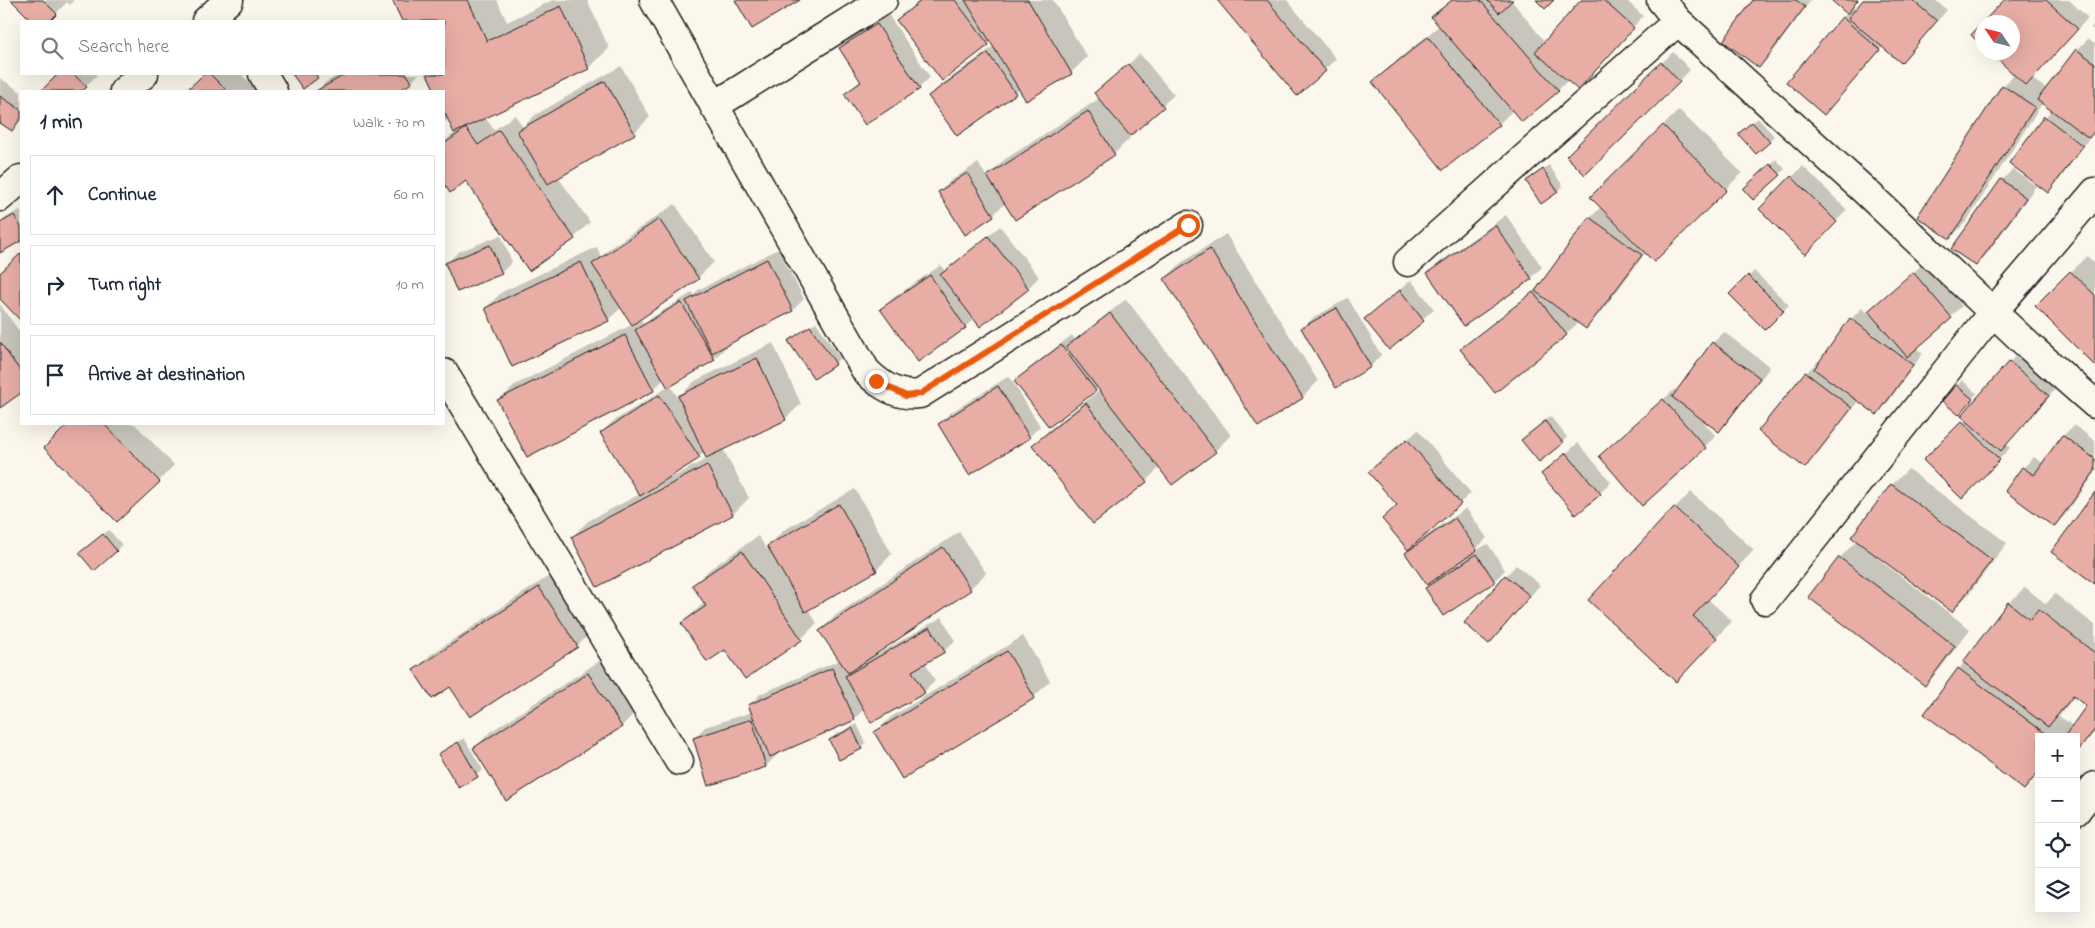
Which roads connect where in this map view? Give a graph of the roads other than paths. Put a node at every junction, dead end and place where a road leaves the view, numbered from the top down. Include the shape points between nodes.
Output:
1 (654, 0) edge
2 (883, 0) edge
3 (1661, 0) edge
4 (1678, 21) junction
5 (143, 75) edge
6 (264, 75) edge
7 (125, 90) edge
8 (272, 90) edge
9 (714, 106) junction
10 (20, 179) edge
11 (2095, 192) edge
12 (0, 197) edge
13 (1188, 225) dead end
14 (1408, 262) dead end
15 (1993, 312) junction
16 (445, 374) edge
17 (2095, 404) edge
18 (1765, 600) dead end
19 (679, 761) dead end
20 (2095, 786) edge
21 (2080, 806) edge

1 - 9 street
2 - 9 street
3 - 4 street
4 - 14 street
4 - 15 street
5 - 7 street
6 - 8 street
9 - 13 street via 866,371 876,381 906,396 920,394
10 - 12 street
11 - 15 street
15 - 17 street
15 - 18 street
16 - 19 street
20 - 21 street

